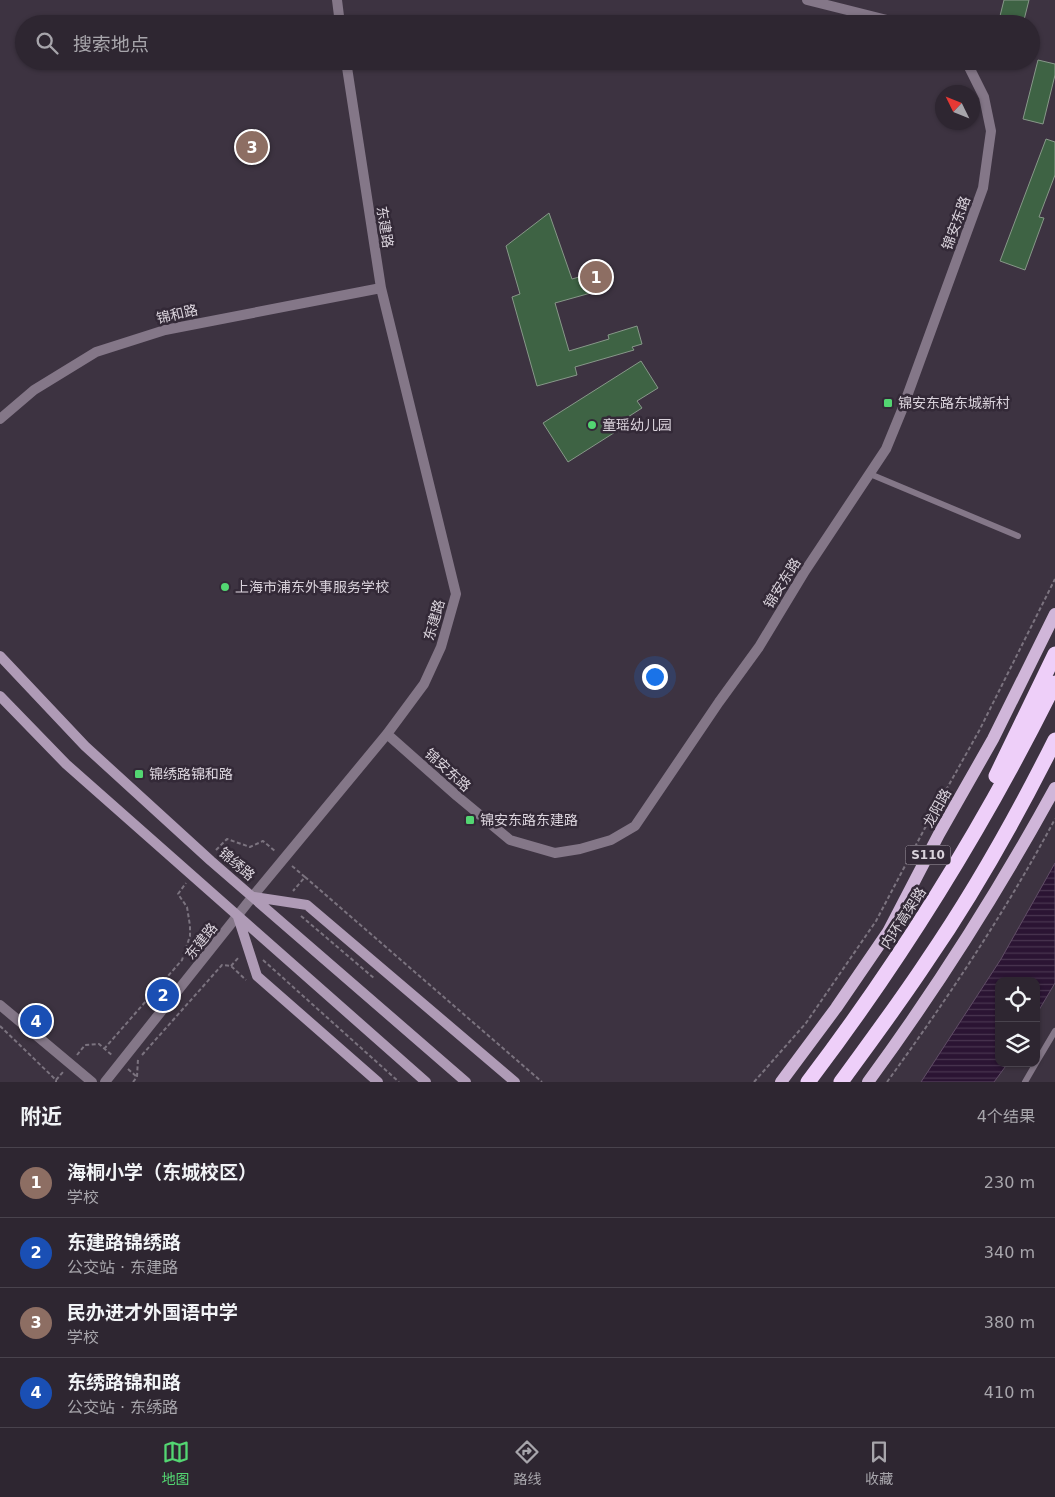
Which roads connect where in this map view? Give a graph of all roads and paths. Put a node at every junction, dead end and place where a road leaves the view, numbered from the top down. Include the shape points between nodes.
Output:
1 (337, 0) edge
2 (808, 0) edge
3 (339, 15) edge
4 (867, 15) edge
5 (347, 70) edge
6 (970, 70) edge
7 (381, 288) junction
8 (0, 418) edge
9 (870, 474) junction
10 (1018, 536) dead end
11 (1055, 579) edge
12 (1055, 614) edge
13 (1055, 654) edge
14 (0, 656) edge
15 (1055, 683) edge
16 (0, 696) edge
17 (387, 734) junction
18 (1055, 740) edge
19 (1055, 788) edge
20 (1055, 820) edge
21 (208, 858) junction
22 (284, 859) junction
23 (192, 876) junction
24 (304, 877) junction
25 (943, 885) junction
26 (253, 896) junction
27 (284, 902) junction
28 (238, 916) junction
29 (248, 946) junction
30 (0, 1005) edge
31 (0, 1026) edge
32 (1055, 1031) edge
33 (104, 1049) junction
34 (1040, 1056) edge
35 (120, 1063) junction
36 (70, 1064) junction
37 (1034, 1067) edge
38 (137, 1077) junction
39 (56, 1081) edge
40 (92, 1082) edge
41 (105, 1082) edge
42 (133, 1082) edge
43 (378, 1082) edge
44 (399, 1082) edge
45 (426, 1082) edge
46 (466, 1082) edge
47 (515, 1082) edge
48 (542, 1082) edge
49 (754, 1082) edge
50 (781, 1082) edge
51 (808, 1082) edge
52 (841, 1082) edge
53 (868, 1082) edge
54 (887, 1082) edge
55 (1025, 1082) edge

1 - 3 street
2 - 4 street
5 - 7 street, 东建路
6 - 9 street, 锦安东路 via 984,97 991,131 983,188 902,410 886,448
7 - 8 street, 锦和路 via 165,330 96,352 34,390
7 - 17 street, 东建路 via 456,594 441,647 424,684
9 - 10 lane
9 - 17 street, 锦安东路 via 759,647 635,826 611,840 580,850 555,853 510,840
11 - 49 path via 996,699 876,921 806,1023
12 - 50 main road, 龙阳路 / S110 via 993,739 888,932
13 - 25 highway
14 - 21 main road, 锦绣路 via 85,746
15 - 25 highway, 内环高架路 via 990,807
16 - 23 main road via 66,764
17 - 22 street, 东建路
18 - 52 highway via 965,901 928,960
19 - 53 main road via 946,972
20 - 54 path via 959,980
21 - 22 path via 227,838 250,847 263,841
21 - 26 main road, 锦绣路
22 - 24 path
22 - 26 street, 东建路
23 - 28 main road
23 - 33 path via 178,894 187,907 190,926 182,960
24 - 27 path
24 - 48 path
25 - 51 highway, 内环高架路
26 - 27 main road
26 - 28 street, 东建路
26 - 46 main road, 锦绣路
27 - 47 main road via 307,906
28 - 29 main road
28 - 35 street, 东建路
28 - 45 main road
29 - 38 path via 231,966 222,965 138,1059
29 - 43 main road via 257,976
29 - 44 path
30 - 36 street
31 - 39 path
32 - 34 lane
33 - 35 path
33 - 36 path via 99,1044 85,1045
35 - 38 path
35 - 41 street, 东建路
36 - 39 path
36 - 40 street
37 - 55 lane
38 - 42 path

